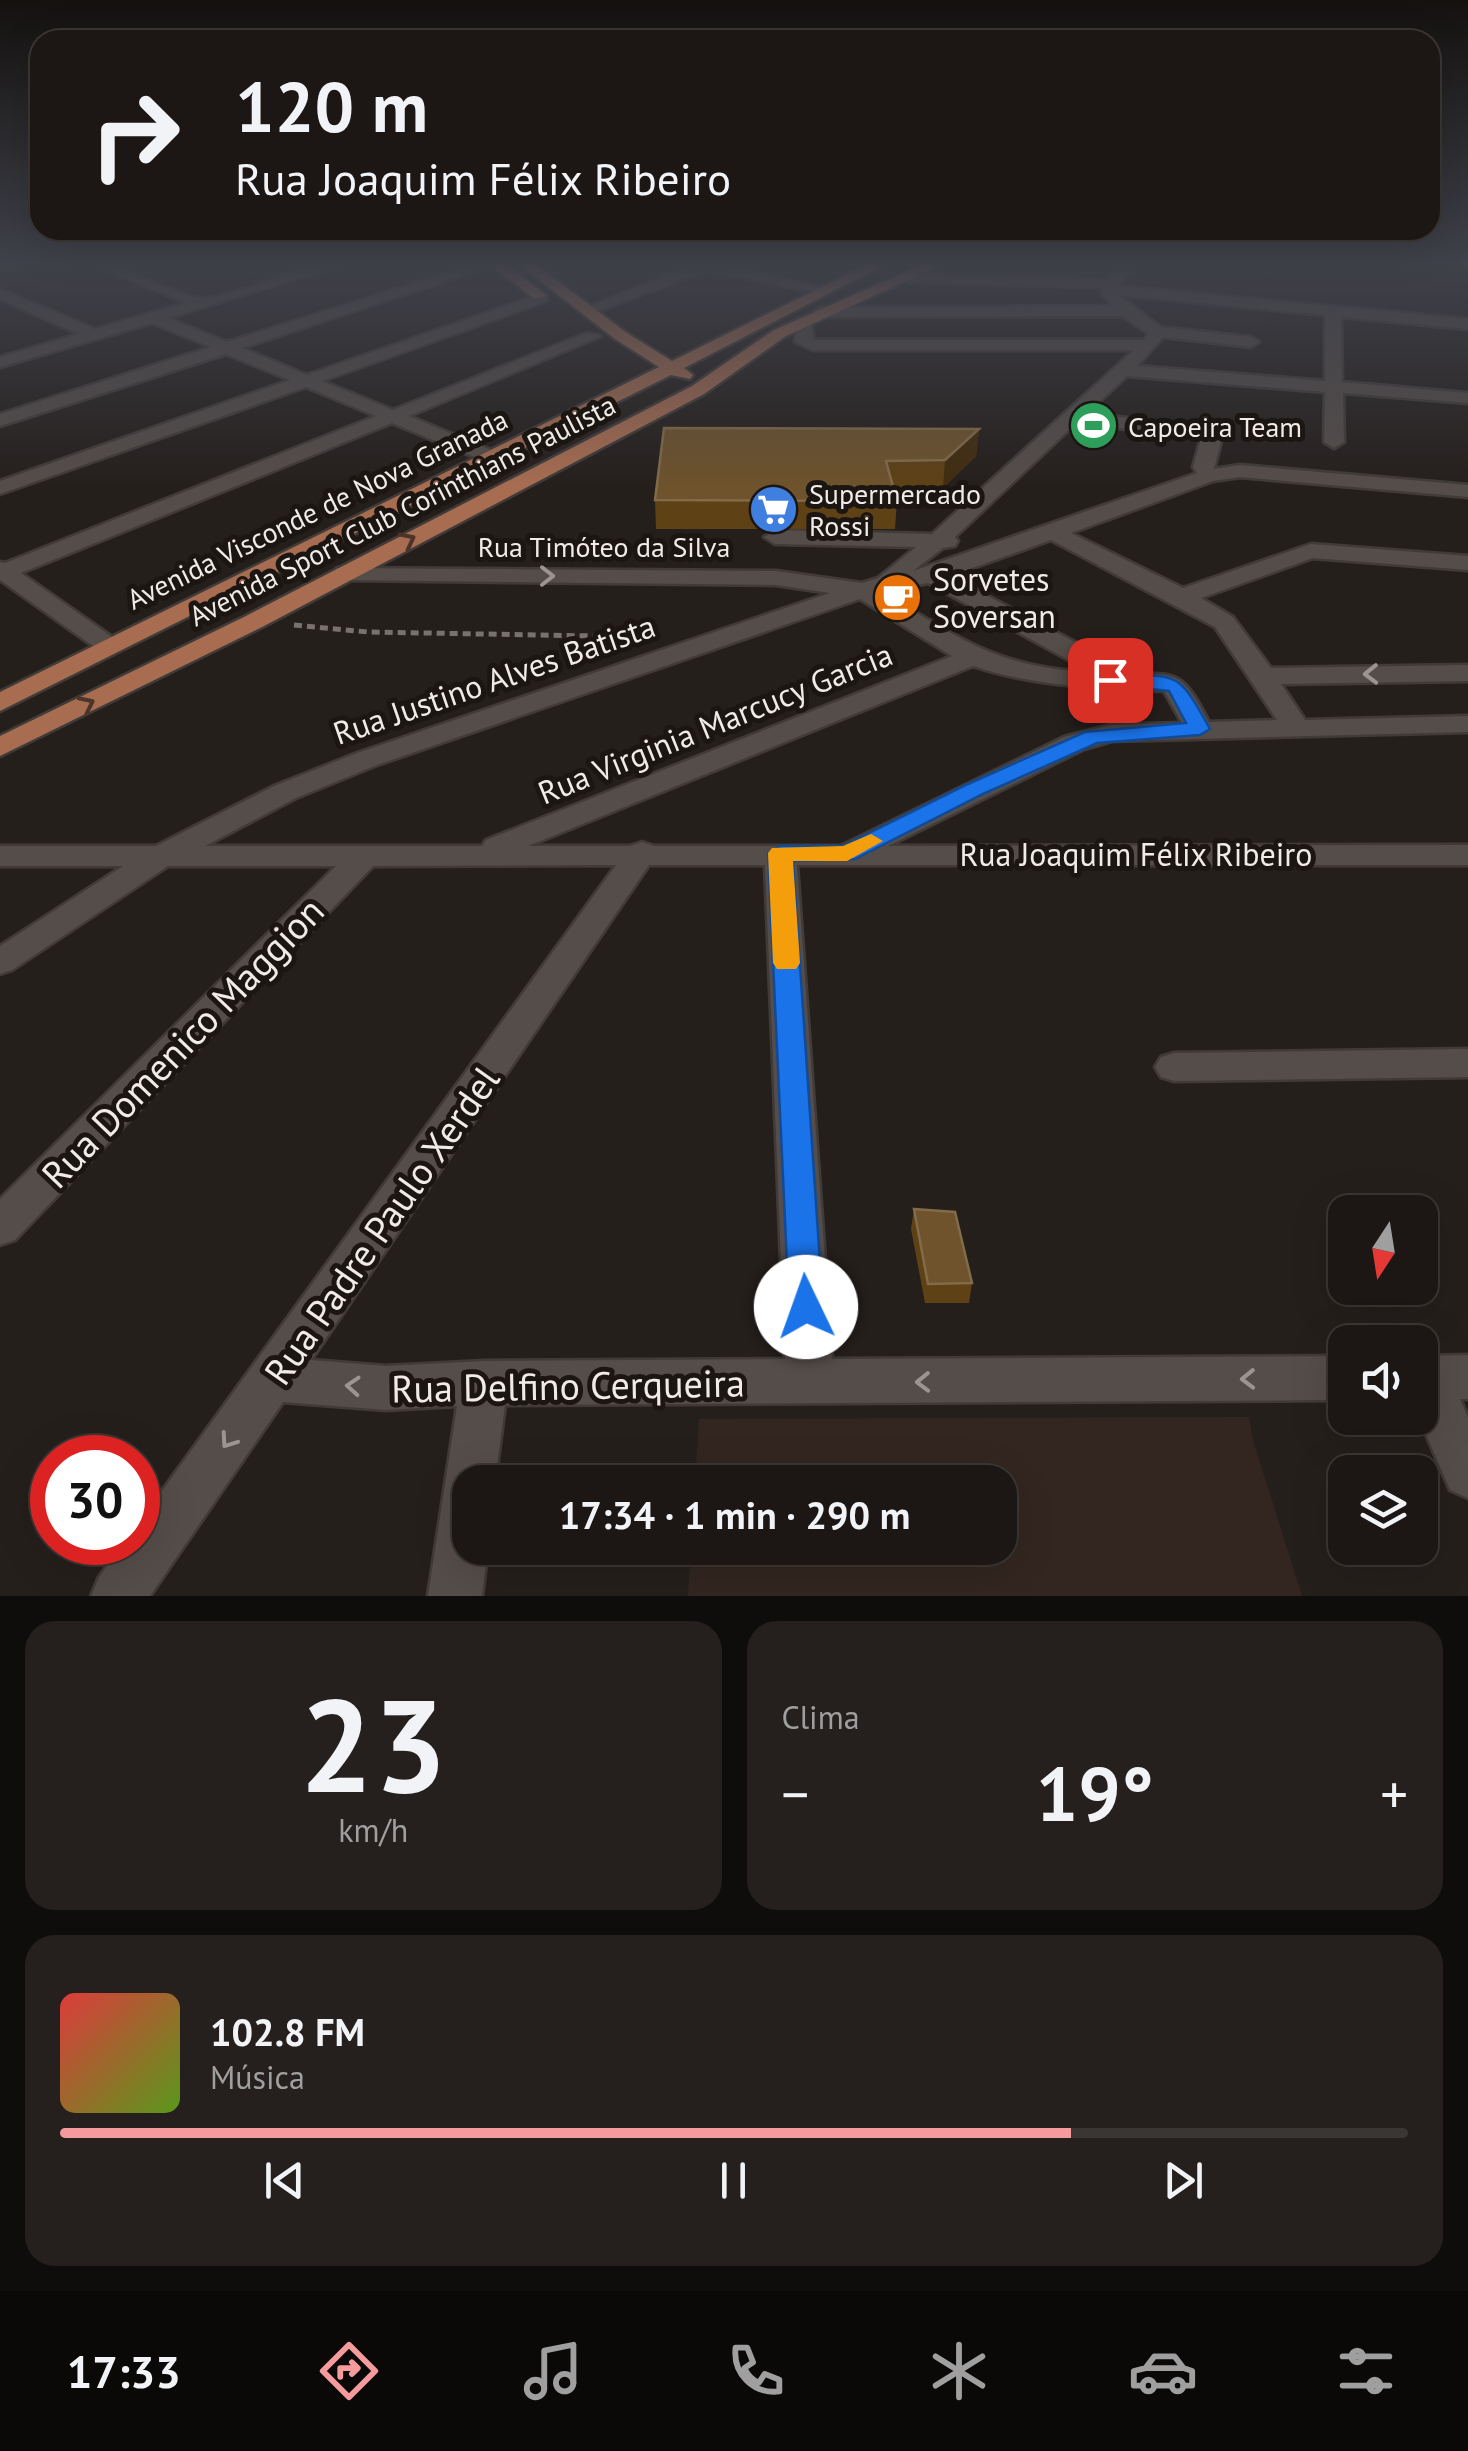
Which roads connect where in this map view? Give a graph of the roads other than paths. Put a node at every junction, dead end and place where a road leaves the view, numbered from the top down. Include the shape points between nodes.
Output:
1 (76, 339) edge
2 (207, 339) edge
3 (255, 339) edge
4 (422, 339) edge
5 (584, 339) edge
6 (598, 339) edge
7 (614, 339) edge
8 (735, 339) edge
9 (770, 339) edge
10 (804, 339) edge
11 (1081, 339) edge
12 (1151, 339) edge
13 (1189, 339) edge
14 (1333, 339) edge
15 (1251, 342) dead end
16 (228, 348) junction
17 (694, 355) junction
18 (624, 359) dead end
19 (0, 362) edge
20 (728, 370) junction
21 (1122, 370) junction
22 (650, 375) junction
23 (304, 380) junction
24 (1335, 389) junction
25 (691, 394) junction
26 (1468, 398) edge
27 (394, 416) junction
28 (1070, 417) junction
29 (0, 420) edge
30 (1334, 442) dead end
31 (491, 457) junction
32 (1210, 476) junction
33 (0, 488) edge
34 (1468, 491) edge
35 (1048, 530) junction
36 (775, 537) dead end
37 (940, 539) junction
38 (1005, 546) junction
39 (1468, 563) edge
40 (2, 570) edge
41 (345, 573) junction
42 (931, 574) junction
43 (872, 587) junction
44 (1182, 597) junction
45 (109, 646) junction
46 (972, 658) junction
47 (1468, 673) edge
48 (1264, 676) junction
49 (1110, 680) junction
50 (0, 703) edge
51 (1468, 724) edge
52 (1296, 728) junction
53 (1200, 729) junction
54 (0, 747) edge
55 (238, 816) junction
56 (483, 852) junction
57 (642, 852) junction
58 (780, 853) junction
59 (847, 854) junction
60 (1468, 855) edge
61 (0, 856) edge
62 (159, 856) junction
63 (364, 856) junction
64 (325, 858) junction
65 (0, 962) edge
66 (1468, 1063) edge
67 (1174, 1067) dead end
68 (0, 1228) edge
69 (1438, 1377) edge
70 (1328, 1378) edge
71 (272, 1379) junction
72 (810, 1383) junction
73 (484, 1384) junction
74 (473, 1465) edge
75 (1468, 1473) edge
76 (459, 1565) edge
77 (118, 1596) edge
78 (455, 1596) edge

1 - 19 street
2 - 16 street
3 - 16 street
4 - 23 street
5 - 27 street
6 - 18 main road
7 - 22 main road
8 - 17 main road, Avenida Visconde de Nova Granada
9 - 20 main road, Avenida Sport Club Corinthians Paulista
10 - 11 street via 814,345
12 - 21 street, Rua Justino Alves Batista
13 - 15 street
14 - 24 street
16 - 23 street
16 - 29 street
17 - 20 main road via 697,363
17 - 22 main road, Avenida Visconde de Nova Granada
20 - 25 main road, Avenida Sport Club Corinthians Paulista
21 - 24 street
21 - 28 street, Rua Justino Alves Batista
22 - 25 main road
22 - 25 main road via 694,382
22 - 31 main road, Avenida Visconde de Nova Granada
23 - 27 street
23 - 33 street
24 - 26 street
24 - 30 street
41 -> 25 main road, Avenida Sport Club Corinthians Paulista
27 - 31 street
27 - 40 street
28 - 32 street via 1207,433 1212,438 1203,466
28 - 37 street, Rua Justino Alves Batista
31 - 45 main road, Avenida Visconde de Nova Granada
32 - 34 street via 1240,471
32 - 35 street
35 - 38 street
35 - 44 street
36 - 37 street
37 - 38 street
37 - 43 street, Rua Justino Alves Batista
38 - 42 street
39 - 44 street via 1311,551
40 - 45 street
41 -> 43 street, Rua Timóteo da Silva via 776,578
54 -> 41 main road, Avenida Sport Club Corinthians Paulista
42 - 43 street
42 - 49 street via 1096,664
43 - 46 street
43 - 55 street, Rua Justino Alves Batista via 350,765
44 - 48 street via 1224,622
45 - 50 main road, Avenida Visconde de Nova Granada
46 - 49 street via 1031,674
46 - 56 street, Rua Virginia Marcucy Garcia
47 -> 48 street
48 - 52 street
49 - 53 street via 1170,683
51 - 52 street
52 - 53 street
53 - 59 street via 1074,743
55 - 62 street, Rua Justino Alves Batista
55 - 64 street, Rua Joaquim Félix Ribeiro via 278,845
56 - 57 street, Rua Joaquim Félix Ribeiro
56 - 63 street, Rua Joaquim Félix Ribeiro
57 - 58 street, Rua Joaquim Félix Ribeiro
57 - 71 street, Rua Padre Paulo Xerdel
58 - 59 street, Rua Joaquim Félix Ribeiro
58 - 72 street
59 - 60 street, Rua Joaquim Félix Ribeiro
61 - 62 street, Rua Joaquim Félix Ribeiro
62 - 64 street, Rua Joaquim Félix Ribeiro
62 - 65 street, Rua Justino Alves Batista
63 - 64 street, Rua Joaquim Félix Ribeiro
63 - 68 street, Rua Domenico Maggion
66 - 67 street
69 - 75 street
70 -> 72 street, Rua Delfino Cerqueira
73 -> 71 street, Rua Delfino Cerqueira via 386,1388
71 -> 77 street, Rua Padre Paulo Xerdel
72 - 73 street, Rua Delfino Cerqueira
73 - 74 street
76 - 78 street

